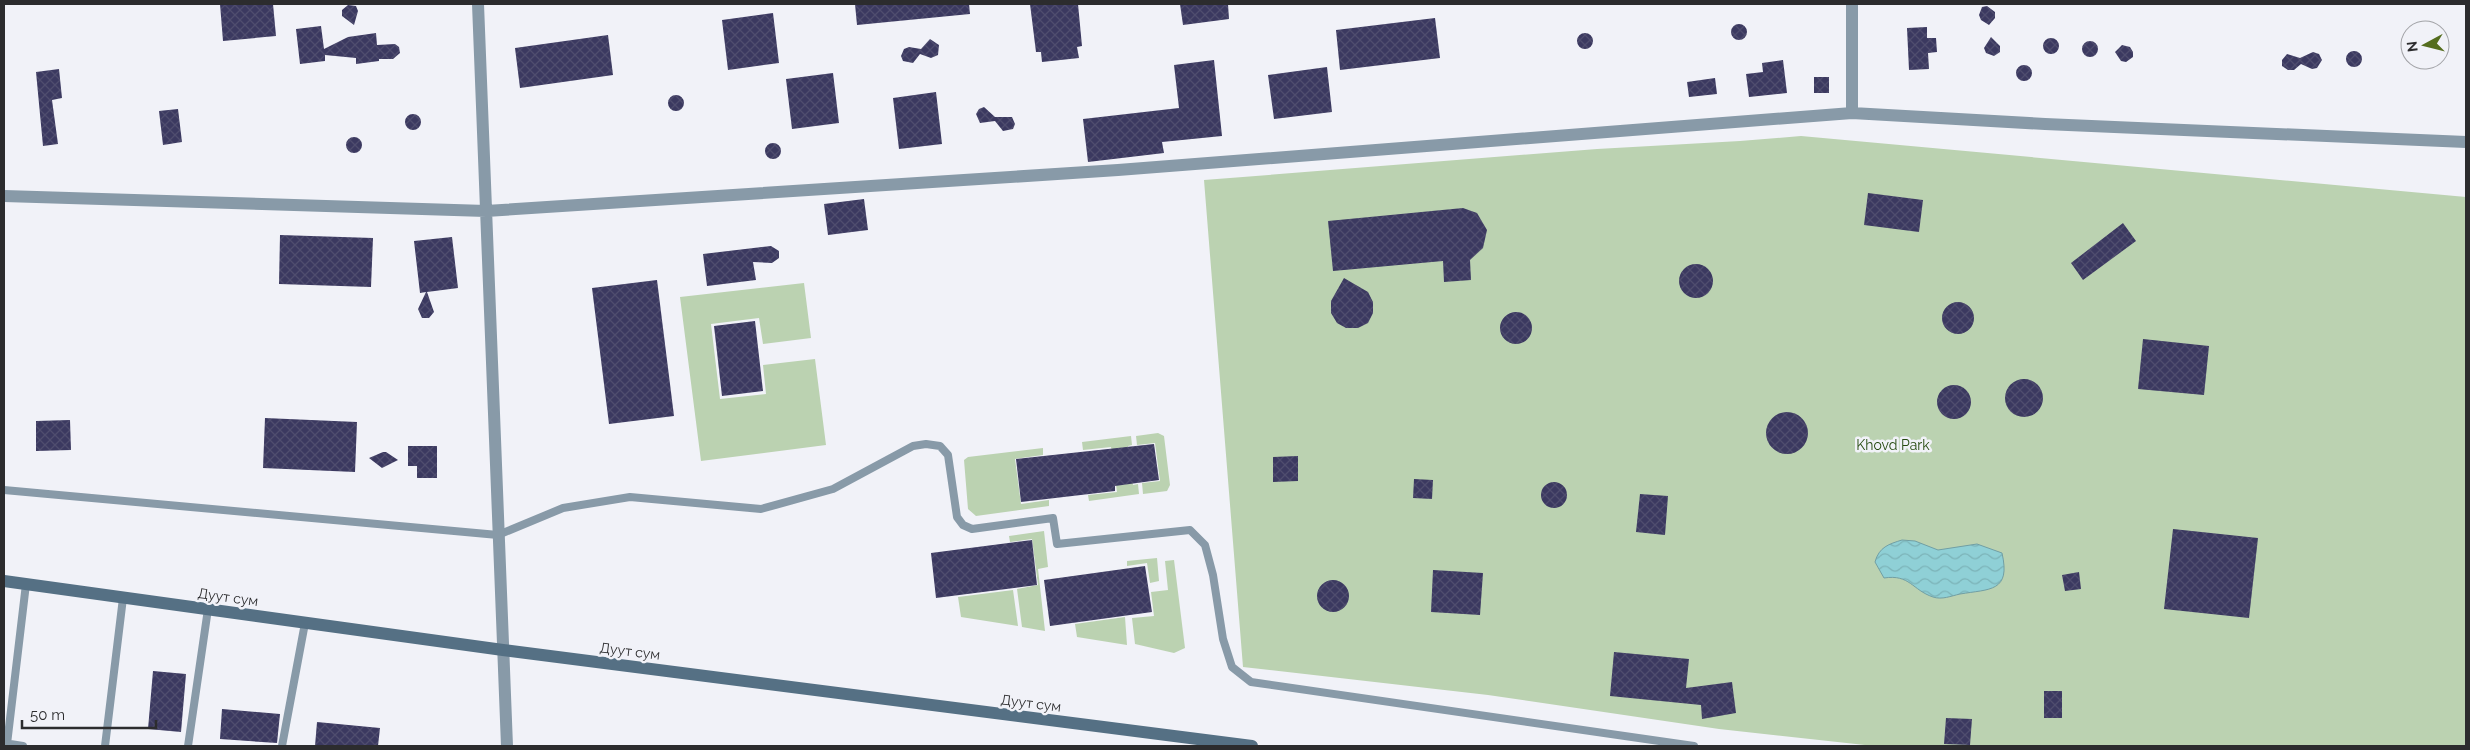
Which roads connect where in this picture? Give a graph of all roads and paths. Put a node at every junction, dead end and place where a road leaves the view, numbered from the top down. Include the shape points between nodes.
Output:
1 (478, 4) edge
2 (1852, 4) edge
3 (1852, 113) junction
4 (2466, 142) edge
5 (4, 196) edge
6 (486, 211) junction
7 (4, 490) edge
8 (498, 535) junction
9 (4, 581) edge
10 (26, 584) junction
11 (123, 598) junction
12 (208, 609) junction
13 (305, 623) junction
14 (503, 650) junction
15 (5, 744) edge
16 (23, 746) edge
17 (105, 746) edge
18 (188, 746) edge
19 (282, 746) edge
20 (507, 746) edge
21 (1252, 746) edge
22 (1694, 746) edge

1 - 6 street
2 - 3 street
3 - 4 street
3 - 6 street via 1118,170
5 - 6 street
6 - 8 street
7 - 8 lane
8 - 14 street
8 - 22 lane via 563,508 630,497 761,509 833,489 913,446 940,446 948,455 957,517 972,529 1054,518 1057,544 1190,530 1205,545 1214,575 1223,639 1232,667 1251,682
9 - 10 main road, Дуут сум
10 - 11 main road, Дуут сум
10 - 15 lane
11 - 12 main road, Дуут сум
11 - 17 lane
12 - 13 main road, Дуут сум
12 - 18 lane
13 - 14 main road, Дуут сум
13 - 19 lane
14 - 20 street
14 - 21 main road, Дуут сум
15 - 16 lane

